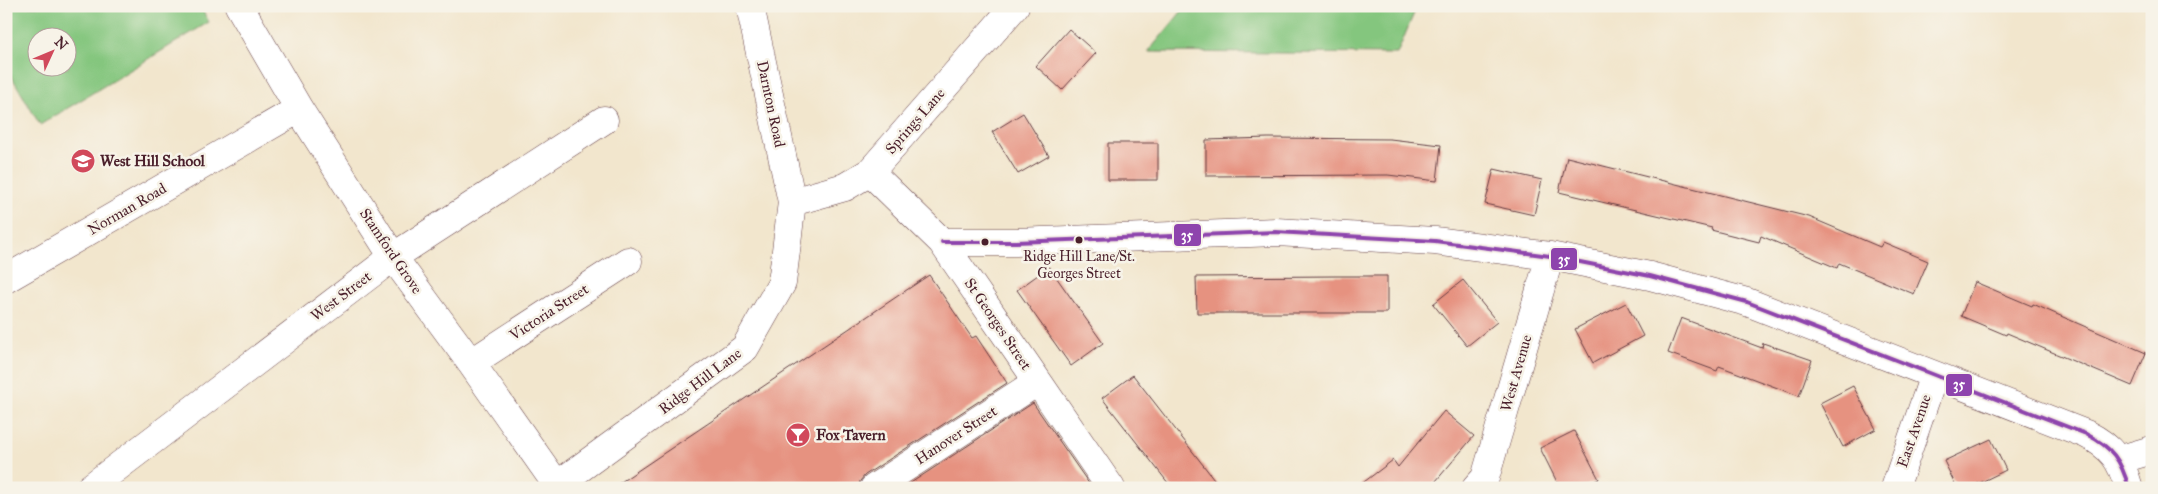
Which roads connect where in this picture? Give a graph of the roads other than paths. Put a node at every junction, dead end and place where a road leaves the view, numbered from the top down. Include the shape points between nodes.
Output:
1 (239, 6) edge
2 (750, 6) edge
3 (1015, 6) edge
4 (299, 109) junction
5 (604, 120) dead end
6 (870, 172) junction
7 (792, 202) junction
8 (942, 242) junction
9 (1550, 256) junction
10 (393, 257) junction
11 (628, 261) dead end
12 (6, 279) edge
13 (471, 363) junction
14 (1934, 375) junction
15 (1037, 382) junction
16 (2152, 450) edge
17 (2118, 460) junction
18 (556, 487) edge
19 (90, 488) edge
20 (874, 488) edge
21 (1111, 488) edge
22 (1476, 488) edge
23 (1895, 488) edge
24 (2128, 488) edge

1 - 4 street, Stamford Grove
2 - 7 street, Darnton Road
3 - 6 street, Springs Lane
4 - 10 street, Stamford Grove
4 - 12 street, Norman Road
5 - 10 street, West Street
6 - 7 street, Springs Lane via 845,187
6 - 8 street, St Georges Street
7 - 18 street, Ridge Hill Lane via 782,283 745,348
8 - 9 street via 1276,232 1435,241
8 - 15 street, St Georges Street
9 - 14 street via 1650,276 1747,302
9 - 22 street, West Avenue via 1485,478
10 - 13 street, Stamford Grove
10 - 19 street, West Street
11 - 13 street, Victoria Street
13 - 18 street, Stamford Grove
14 - 17 street via 2086,434 2110,450
14 - 23 street, East Avenue
15 - 20 street, Hanover Street
15 - 21 street, St Georges Street
16 - 17 street
17 - 24 street

